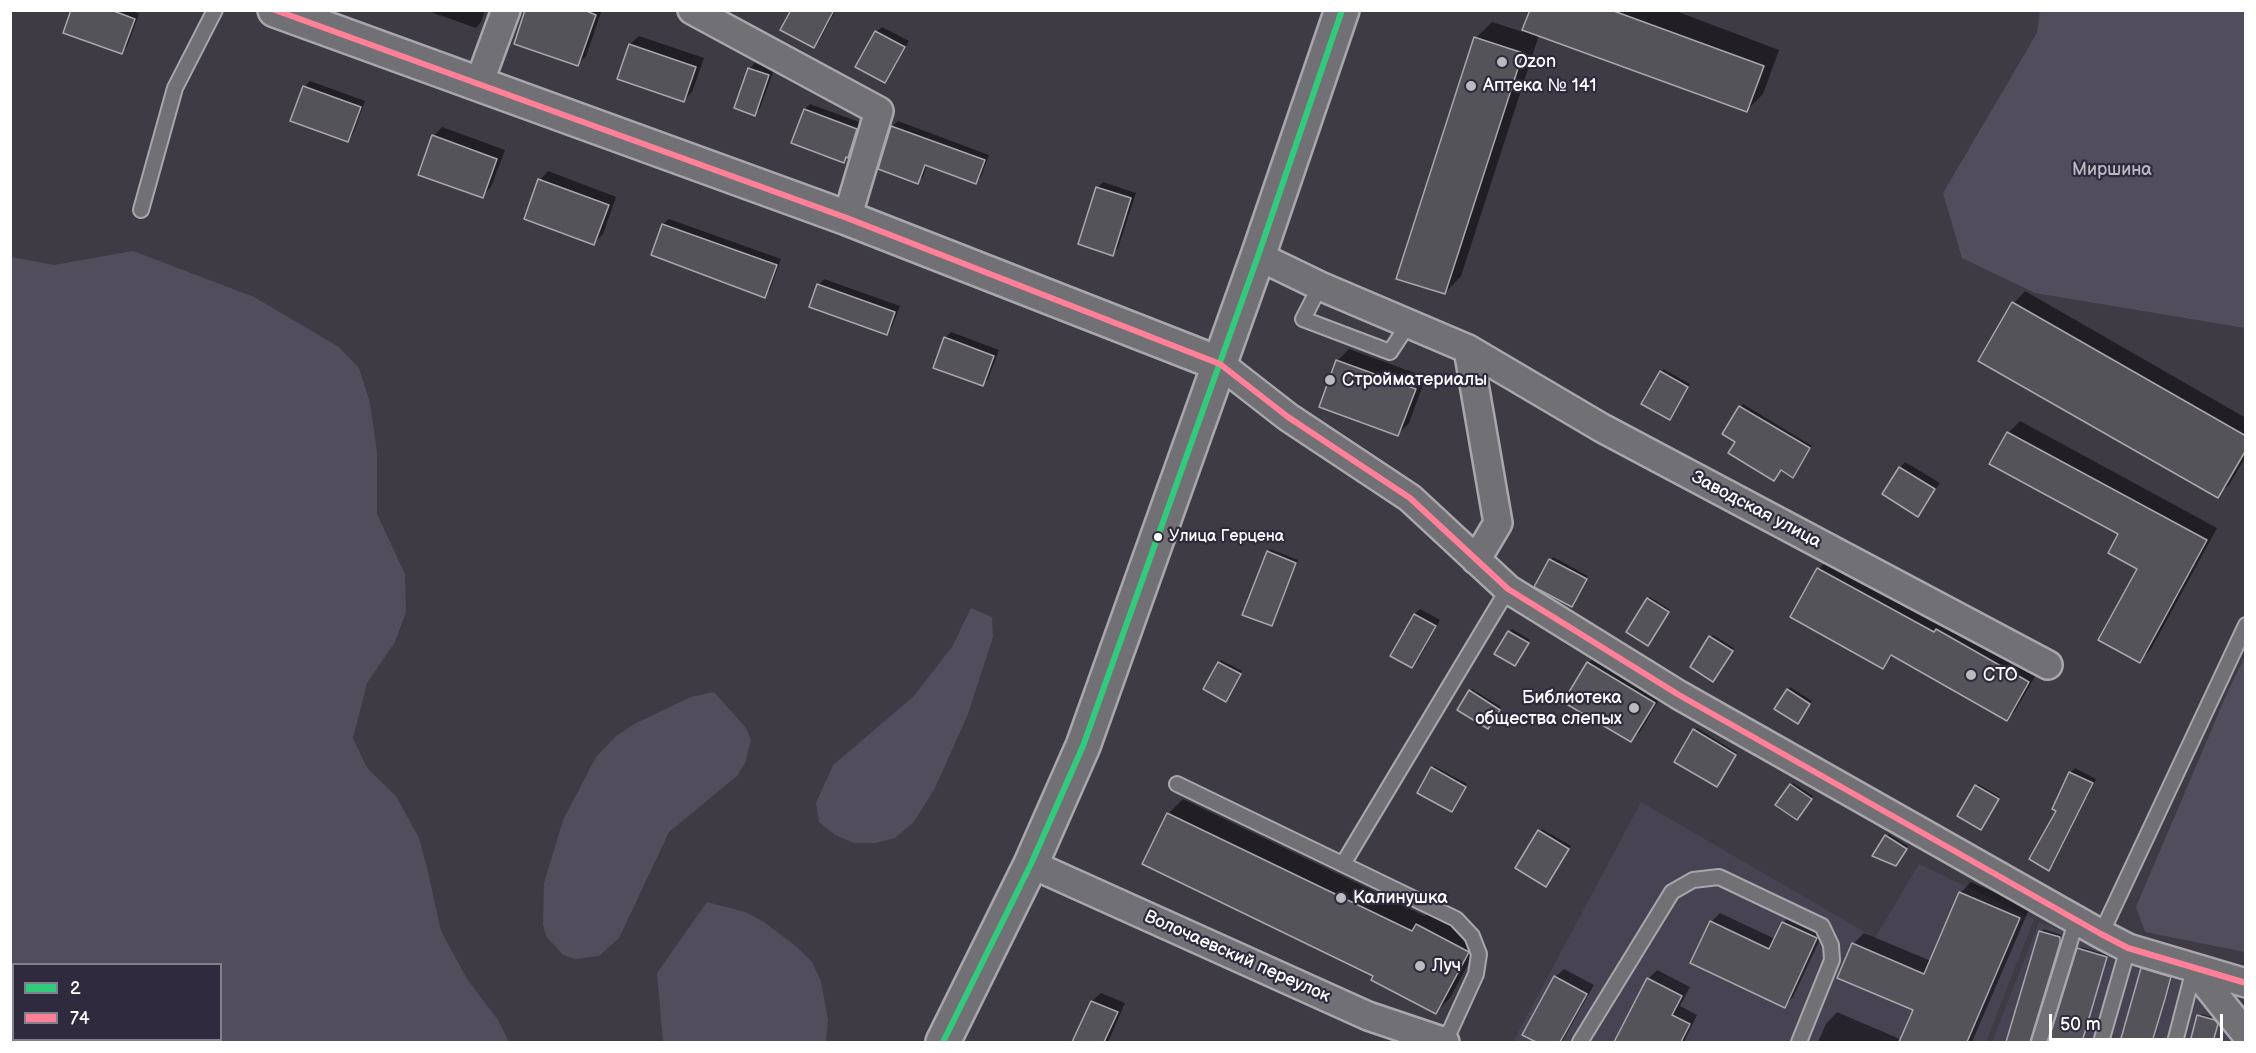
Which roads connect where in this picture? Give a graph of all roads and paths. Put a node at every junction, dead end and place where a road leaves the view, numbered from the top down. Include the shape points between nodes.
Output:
1 (215, 10) edge
2 (275, 10) edge
3 (506, 10) edge
4 (692, 10) edge
5 (1342, 10) edge
6 (478, 86) junction
7 (141, 210) dead end
8 (847, 219) junction
9 (1258, 256) junction
10 (1320, 286) junction
11 (1409, 323) junction
12 (1468, 349) junction
13 (1220, 364) junction
14 (1476, 560) junction
15 (1508, 590) junction
16 (2246, 625) edge
17 (2048, 665) dead end
18 (1177, 784) dead end
19 (1031, 864) junction
20 (1343, 864) junction
21 (2076, 922) junction
22 (2101, 934) junction
23 (2128, 948) junction
24 (2194, 969) junction
25 (2246, 983) edge
26 (2246, 1035) edge
27 (943, 1042) edge
28 (1446, 1042) edge
29 (1580, 1042) edge
30 (1799, 1042) edge
31 (2039, 1042) edge
32 (2101, 1042) edge
33 (2175, 1042) edge

1 - 7 lane via 175,88
2 - 6 main road
3 - 6 street
4 - 8 street via 879,111
5 - 9 main road
6 - 8 main road
8 - 13 main road
9 - 10 street, Заводская улица
9 - 13 main road
10 - 11 street, Заводская улица
10 - 11 lane via 1303,319 1390,352
11 - 12 street, Заводская улица
12 - 14 street via 1498,523
12 - 17 street, Заводская улица via 1602,428
13 - 14 street via 1288,417 1410,498
13 - 19 main road via 1083,746
14 - 15 street
15 - 20 lane
15 - 21 street via 1679,695
16 - 22 lane
18 - 20 lane
19 - 27 main road
19 - 28 street, Волочаевский переулок via 1368,1016
20 - 28 lane via 1456,919 1472,936 1479,954 1476,974
21 - 22 street
21 - 31 lane
22 - 23 street
23 - 24 street
23 - 32 lane
24 - 25 street
24 - 26 street
24 - 33 lane
29 - 30 lane via 1672,892 1694,880 1719,877 1821,926 1831,945 1832,960

